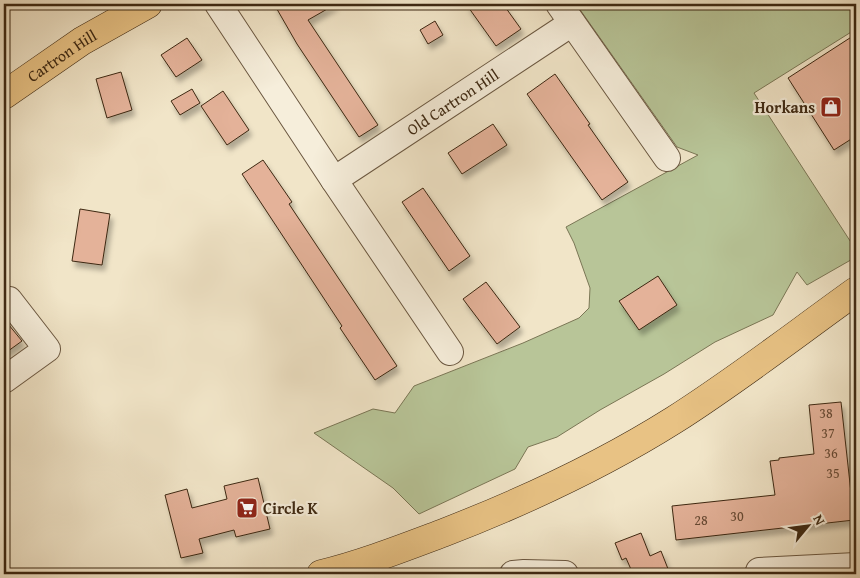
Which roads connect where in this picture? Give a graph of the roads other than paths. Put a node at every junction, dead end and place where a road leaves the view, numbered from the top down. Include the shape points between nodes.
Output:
1 (148, 4) edge
2 (218, 4) edge
3 (566, 13) edge
4 (4, 95) edge
5 (667, 158) dead end
6 (334, 180) junction
7 (856, 291) edge
8 (6, 302) edge
9 (450, 352) dead end
10 (4, 380) edge
11 (856, 566) edge
12 (321, 574) edge
13 (513, 574) edge
14 (565, 574) edge
15 (760, 574) edge

1 - 4 main road, Cartron Hill via 82,40
2 - 6 street
3 - 5 street, Old Cartron Hill
3 - 6 street, Old Cartron Hill
6 - 9 street
7 - 12 main road via 681,415 579,474 490,514 385,555
8 - 10 street via 47,349
11 - 15 street via 760,571
13 - 14 street

